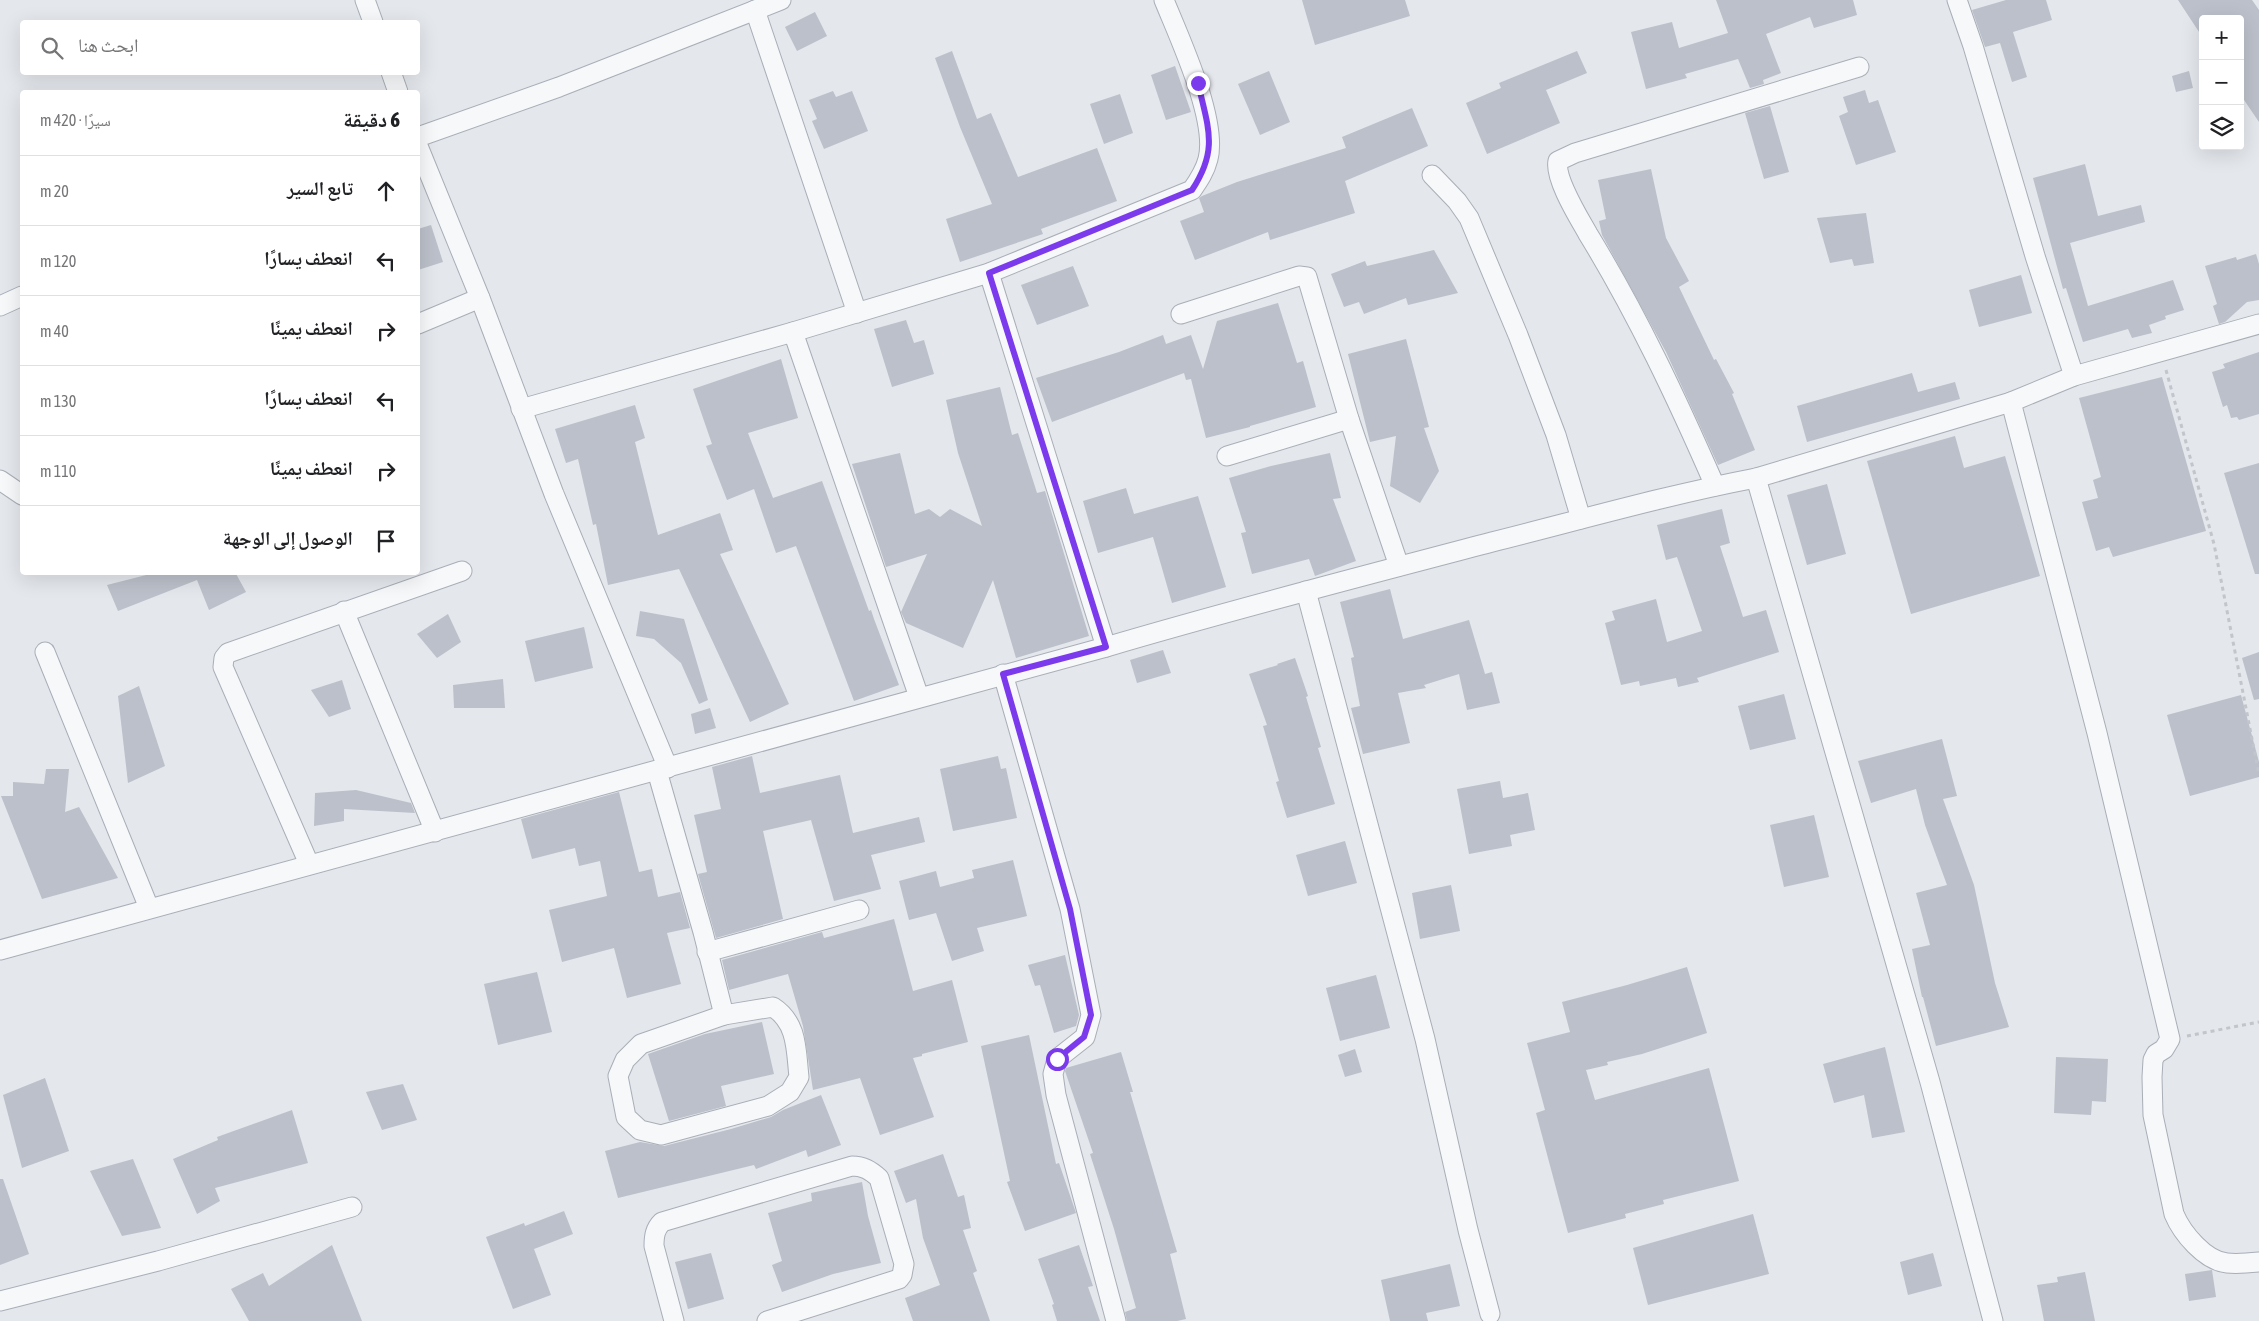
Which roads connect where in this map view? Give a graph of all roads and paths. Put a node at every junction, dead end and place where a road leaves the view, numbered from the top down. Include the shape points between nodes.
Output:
1 (365, 0) edge
2 (782, 0) edge
3 (1164, 0) edge
4 (1957, 0) edge
5 (755, 10) junction
6 (372, 20) edge
7 (1859, 67) dead end
8 (392, 75) edge
9 (397, 90) edge
10 (420, 136) edge
11 (420, 151) edge
12 (1432, 175) dead end
13 (989, 273) junction
14 (20, 297) edge
15 (480, 298) junction
16 (0, 306) edge
17 (857, 313) junction
18 (1181, 314) dead end
19 (420, 323) edge
20 (2259, 324) edge
21 (793, 332) junction
22 (2162, 352) junction
23 (2074, 376) junction
24 (2011, 402) junction
25 (521, 409) junction
26 (1349, 419) junction
27 (1227, 456) dead end
28 (1756, 478) junction
29 (0, 480) edge
30 (1715, 486) junction
31 (20, 494) edge
32 (1581, 520) junction
33 (1399, 566) junction
34 (462, 571) dead end
35 (1306, 591) junction
36 (344, 611) junction
37 (1106, 647) junction
38 (45, 652) dead end
39 (1003, 674) junction
40 (919, 697) junction
41 (663, 769) junction
42 (2259, 775) edge
43 (436, 832) junction
44 (309, 864) junction
45 (150, 908) junction
46 (859, 910) dead end
47 (0, 950) edge
48 (707, 952) junction
49 (724, 1016) junction
50 (2259, 1022) edge
51 (2170, 1039) junction
52 (352, 1207) dead end
53 (2259, 1262) edge
54 (0, 1301) edge
55 (1490, 1314) dead end
56 (674, 1321) edge
57 (767, 1321) edge
58 (1116, 1321) edge
59 (1993, 1321) edge

1 - 6 street
2 - 5 street
3 - 13 street via 1198,83 1208,132 1209,157 1203,173 1192,190
4 - 23 street
5 - 10 street via 559,87
5 - 17 street
7 - 30 street via 1575,153 1558,161 1558,172 1569,197 1622,290 1686,419
8 - 9 street
11 - 15 street
12 - 32 street via 1469,218 1556,435
13 - 17 street
13 - 37 street
14 - 16 street
15 - 19 street
15 - 25 street
17 - 21 street
18 - 26 street via 1299,276 1307,277
20 - 22 street
21 - 25 street
21 - 40 street
22 - 23 street
22 - 42 path via 2214,544
23 - 24 street
24 - 28 street
24 - 51 street via 2094,723
25 - 41 street
26 - 27 street
26 - 33 street
28 - 30 street
28 - 59 street via 1928,1072
29 - 31 street
30 - 32 street
32 - 33 street
33 - 35 street
34 - 36 street
35 - 37 street
35 - 55 street via 1425,1039
36 - 43 street
36 - 44 street via 228,653 224,658 224,667
37 - 39 street
38 - 45 street
39 - 40 street
39 - 58 street via 1070,909 1091,1015 1084,1037 1057,1059 1053,1074
40 - 41 street
41 - 43 street
41 - 48 street
43 - 44 street
44 - 45 street
45 - 47 street
46 - 48 street
48 - 49 street
49 - 49 street via 773,1007 784,1014 793,1031 799,1077 790,1092 768,1106 661,1135 640,1130 626,1117 618,1076 624,1060 641,1044
50 - 51 path
51 - 53 street via 2153,1060 2153,1115 2180,1230 2212,1259 2226,1263
52 - 54 street
56 - 57 street via 654,1246 657,1227 662,1222 852,1166 862,1166 870,1171 879,1178 904,1264 902,1275 899,1279

